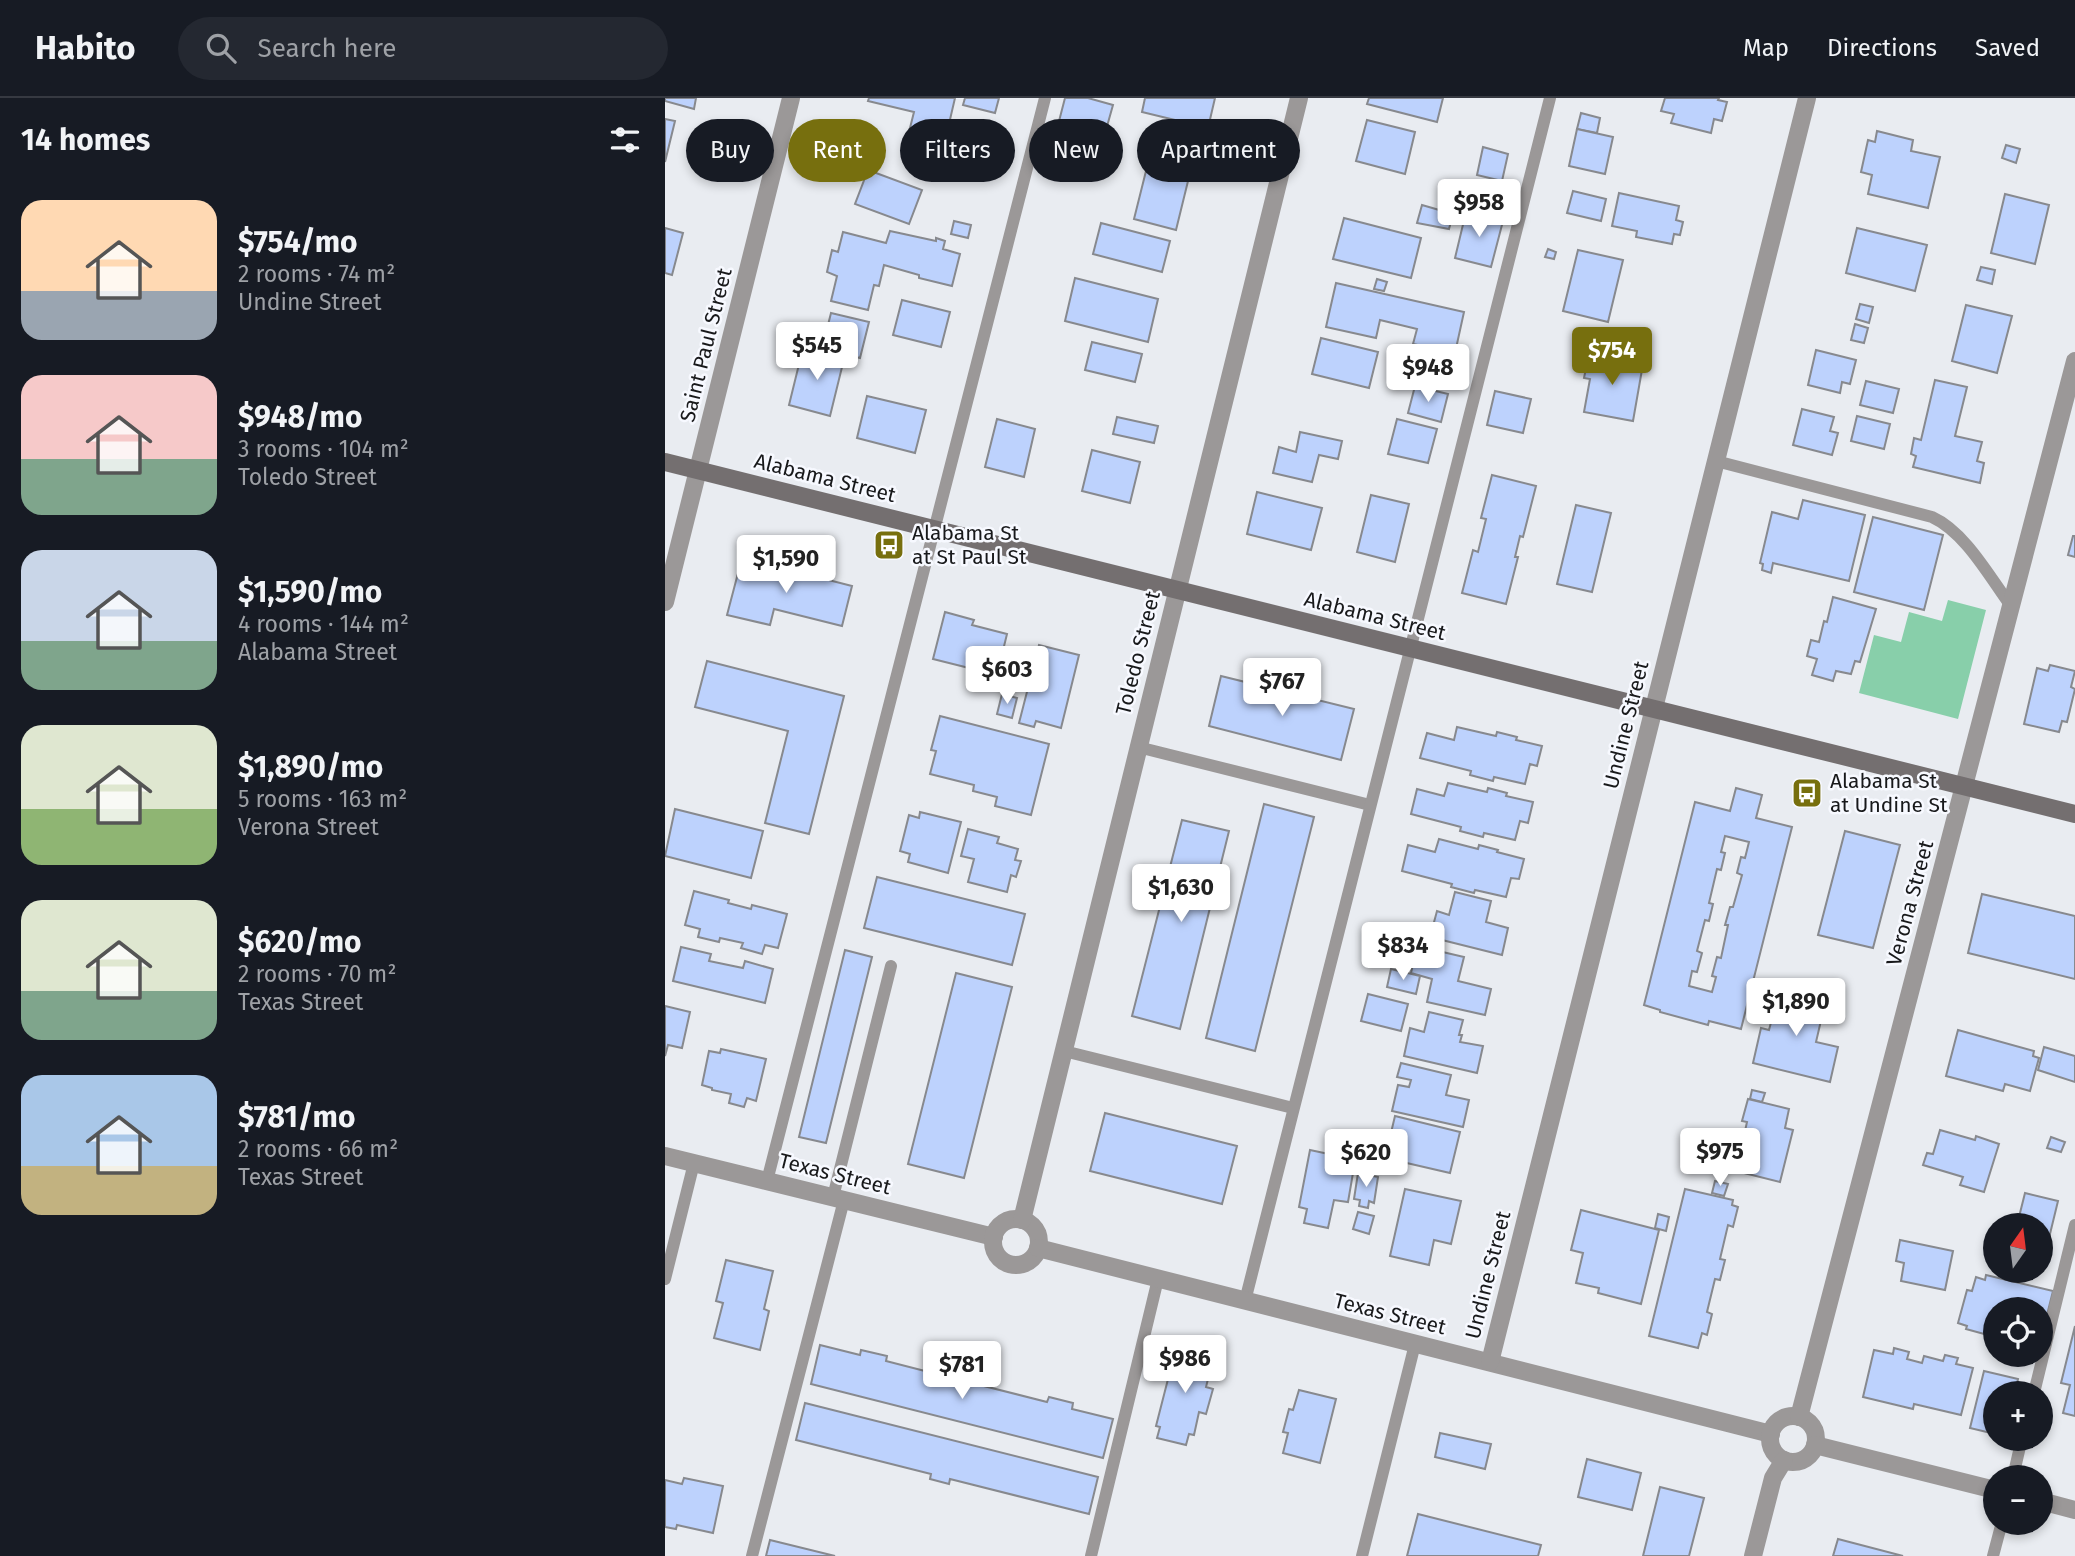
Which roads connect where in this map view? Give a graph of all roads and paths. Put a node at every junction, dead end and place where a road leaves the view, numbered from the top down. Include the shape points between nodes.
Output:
1 (790, 98) edge
2 (1045, 98) edge
3 (1299, 98) edge
4 (1550, 98) edge
5 (1807, 98) edge
6 (2075, 360) edge
7 (1716, 461) junction
8 (665, 462) edge
9 (698, 470) junction
10 (933, 529) junction
11 (1177, 590) junction
12 (665, 602) edge
13 (2011, 606) junction
14 (1410, 648) junction
15 (1654, 708) junction
16 (1138, 747) junction
17 (1964, 786) junction
18 (1370, 805) junction
19 (2075, 814) edge
20 (891, 966) dead end
21 (1064, 1051) junction
22 (1293, 1108) junction
23 (665, 1156) edge
24 (694, 1163) junction
25 (767, 1181) junction
26 (838, 1198) junction
27 (1022, 1220) junction
28 (2075, 1225) edge
29 (993, 1237) junction
30 (1038, 1248) junction
31 (665, 1279) edge
32 (1158, 1279) junction
33 (1245, 1301) junction
34 (1415, 1344) junction
35 (1490, 1362) junction
36 (2037, 1381) edge
37 (1799, 1417) junction
38 (1771, 1434) junction
39 (1815, 1445) junction
40 (1784, 1460) junction
41 (1983, 1487) edge
42 (2053, 1504) edge
43 (2075, 1510) edge
44 (1999, 1535) edge
45 (752, 1556) edge
46 (1091, 1556) edge
47 (1362, 1556) edge
48 (1753, 1556) edge
49 (1993, 1556) edge

1 - 9 street, Saint Paul Street
2 - 10 lane
3 - 11 street, Toledo Street
4 - 14 lane
5 - 7 street, Undine Street
6 - 13 street, Verona Street
7 - 13 lane via 1946,523
7 - 15 street, Undine Street
8 - 9 main road, Alabama Street
9 - 10 main road, Alabama Street
9 - 12 street, Saint Paul Street
10 - 11 main road, Alabama Street
10 - 25 lane
11 - 14 main road, Alabama Street
11 - 16 street, Toledo Street
13 - 17 street, Verona Street
14 - 15 main road, Alabama Street
14 - 18 lane
15 - 17 main road, Alabama Street
15 - 35 street, Undine Street
16 - 18 lane
16 - 21 street, Toledo Street
17 - 19 main road, Alabama Street
17 - 37 street, Verona Street
18 - 22 lane
20 - 26 lane
21 - 22 lane
21 - 27 street, Toledo Street
22 - 33 lane
23 - 24 street, Texas Street
24 - 25 street, Texas Street
24 - 31 lane
25 - 26 street, Texas Street
26 - 29 street, Texas Street
26 - 45 lane
27 - 29 street via 1007,1220
27 - 30 street via 1038,1234
28 - 36 lane
29 - 30 street via 995,1252 1006,1263 1022,1264
30 - 32 street, Texas Street
32 - 33 street, Texas Street
32 - 46 lane
33 - 34 street, Texas Street
34 - 35 street, Texas Street
34 - 47 lane
35 - 38 street, Texas Street
37 - 38 street via 1785,1418
37 - 39 street via 1815,1431
38 - 40 street via 1773,1449
39 - 40 street via 1799,1461
39 - 41 street
40 - 48 street via 1773,1478
42 - 43 street
44 - 49 lane

